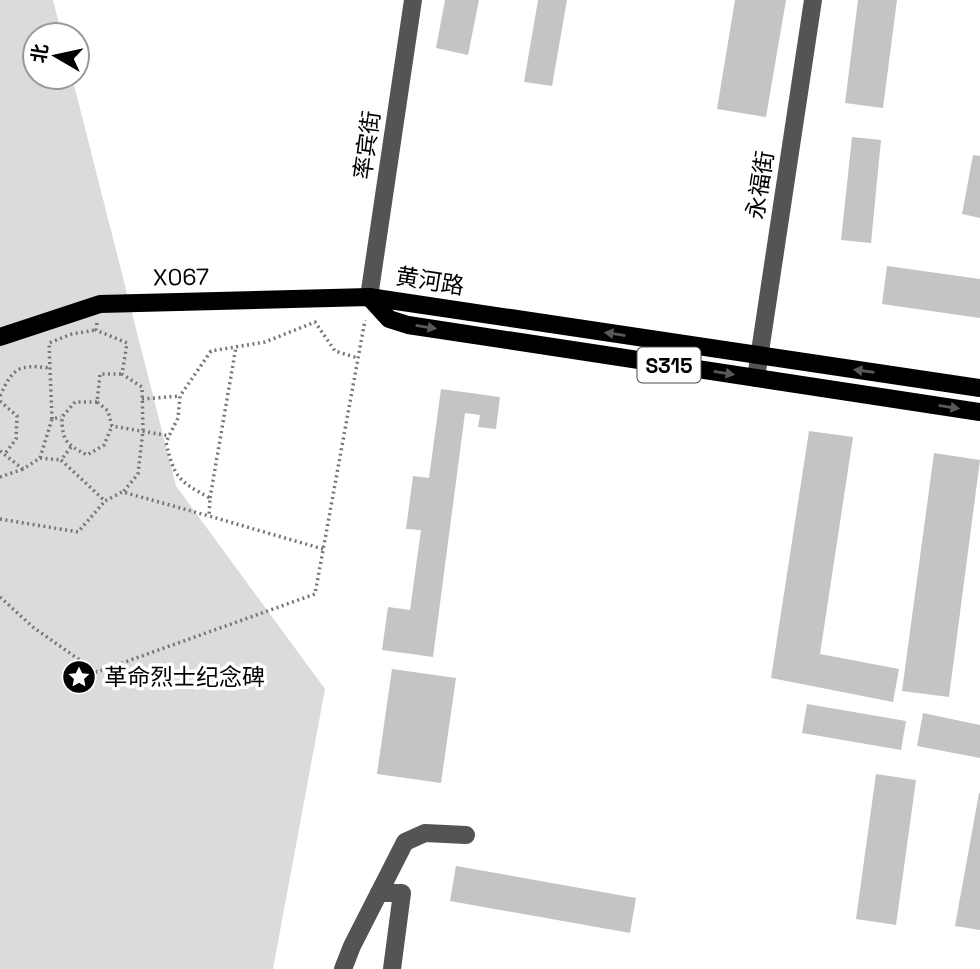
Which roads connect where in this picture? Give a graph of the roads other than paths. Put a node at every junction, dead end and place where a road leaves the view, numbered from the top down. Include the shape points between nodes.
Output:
1 (413, 0) edge
2 (813, 0) edge
3 (369, 297) junction
4 (0, 337) edge
5 (759, 356) junction
6 (756, 378) junction
7 (980, 388) edge
8 (980, 412) edge
9 (466, 835) dead end
10 (379, 893) junction
11 (343, 969) edge
12 (392, 969) edge

1 - 3 street, 率宾街
2 - 5 street, 永福街
3 - 4 main road, X067 / X067 via 100,304
5 -> 3 main road, 黄河路 / S315
3 -> 6 main road, 黄河路 / S315 via 389,319 408,324
5 - 6 street, 永福街
7 -> 5 main road, 黄河路 / S315
6 -> 8 main road, 黄河路 / S315
9 - 10 street via 425,833 405,842
10 - 11 street
10 - 12 street via 402,893

